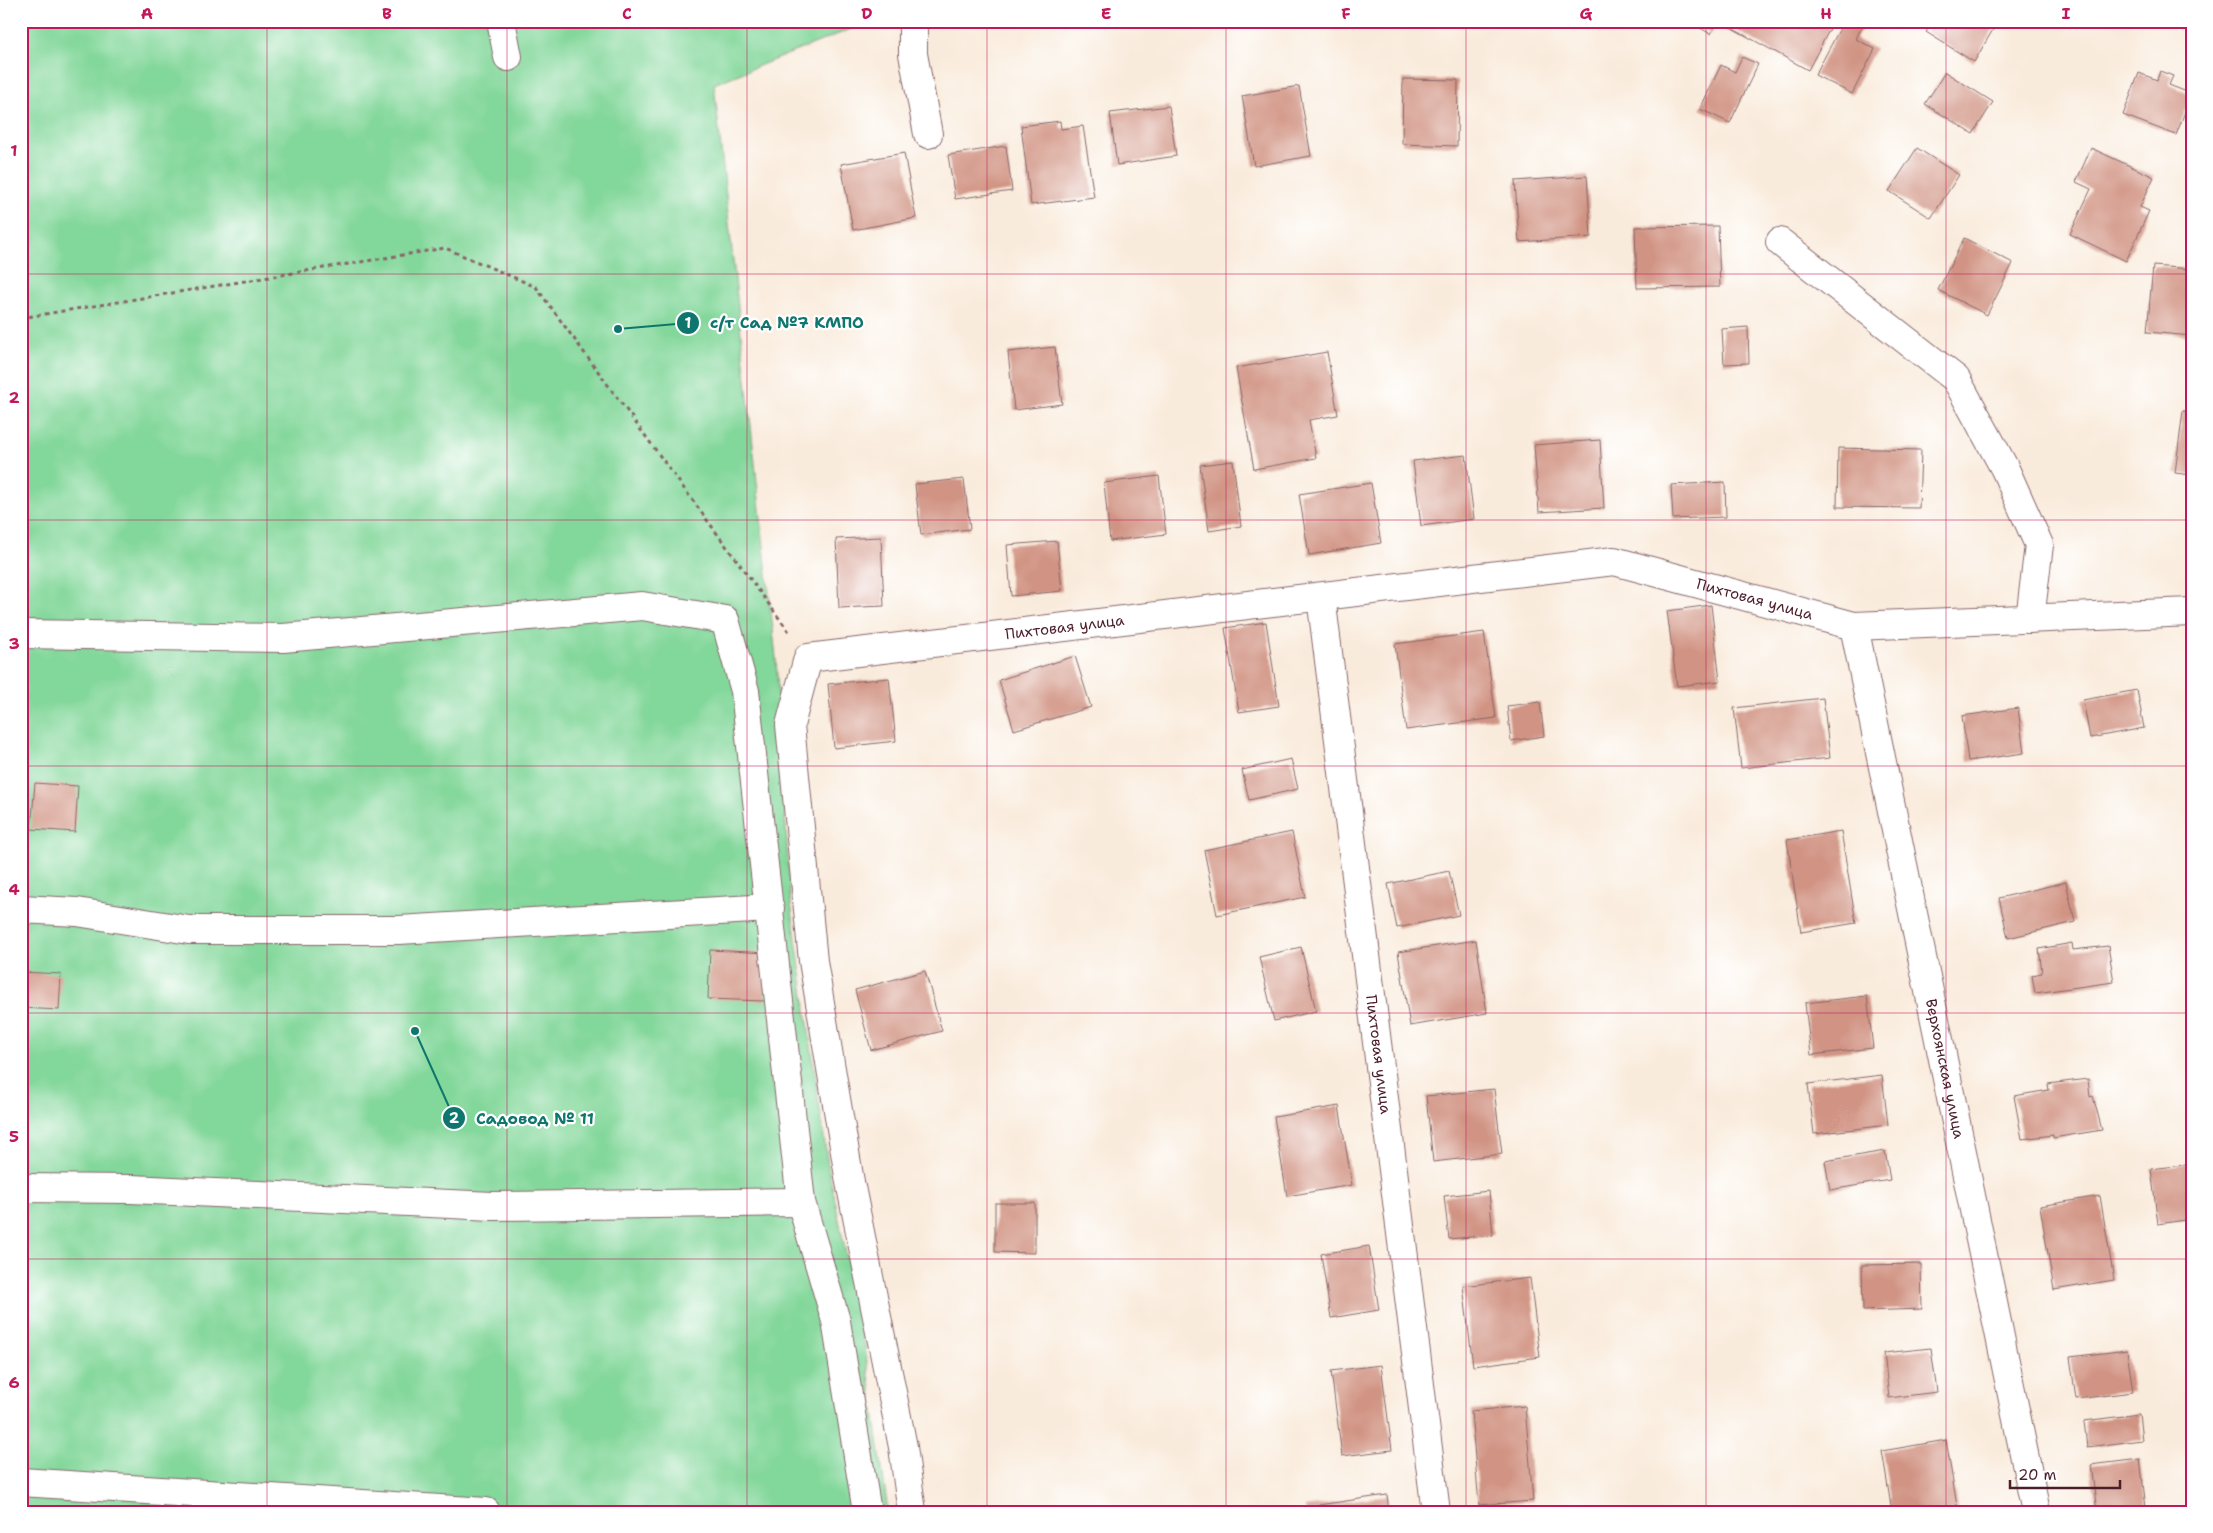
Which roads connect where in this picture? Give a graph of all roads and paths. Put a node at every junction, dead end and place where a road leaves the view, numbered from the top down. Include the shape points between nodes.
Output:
1 (501, 21) edge
2 (913, 21) edge
3 (508, 57) dead end
4 (928, 134) dead end
5 (1780, 242) dead end
6 (21, 318) edge
7 (1320, 597) junction
8 (2192, 612) edge
9 (2030, 619) junction
10 (1854, 626) junction
11 (21, 634) edge
12 (808, 658) junction
13 (770, 908) junction
14 (21, 909) edge
15 (21, 1188) edge
16 (801, 1202) junction
17 (21, 1482) edge
18 (486, 1512) edge
19 (867, 1512) edge
20 (912, 1512) edge
21 (1436, 1512) edge
22 (2036, 1512) edge

1 - 3 street
2 - 4 street via 913,54
5 - 9 street via 1956,379 2005,468 2039,545
6 - 12 path via 445,248 536,286
7 - 10 street, Пихтовая улица via 1614,561
7 - 12 street, Пихтовая улица
7 - 21 street, Пихтовая улица
8 - 9 street, Пихтовая улица
9 - 10 street, Пихтовая улица
10 - 22 street, Верхоянская улица
11 - 13 street via 284,638 642,606 725,620 745,691
12 - 20 street via 790,725 813,960 850,1182 903,1447
13 - 14 street via 398,930 189,930 77,912
13 - 16 street
15 - 16 street via 131,1189 493,1206
16 - 19 street via 836,1321
17 - 18 street

